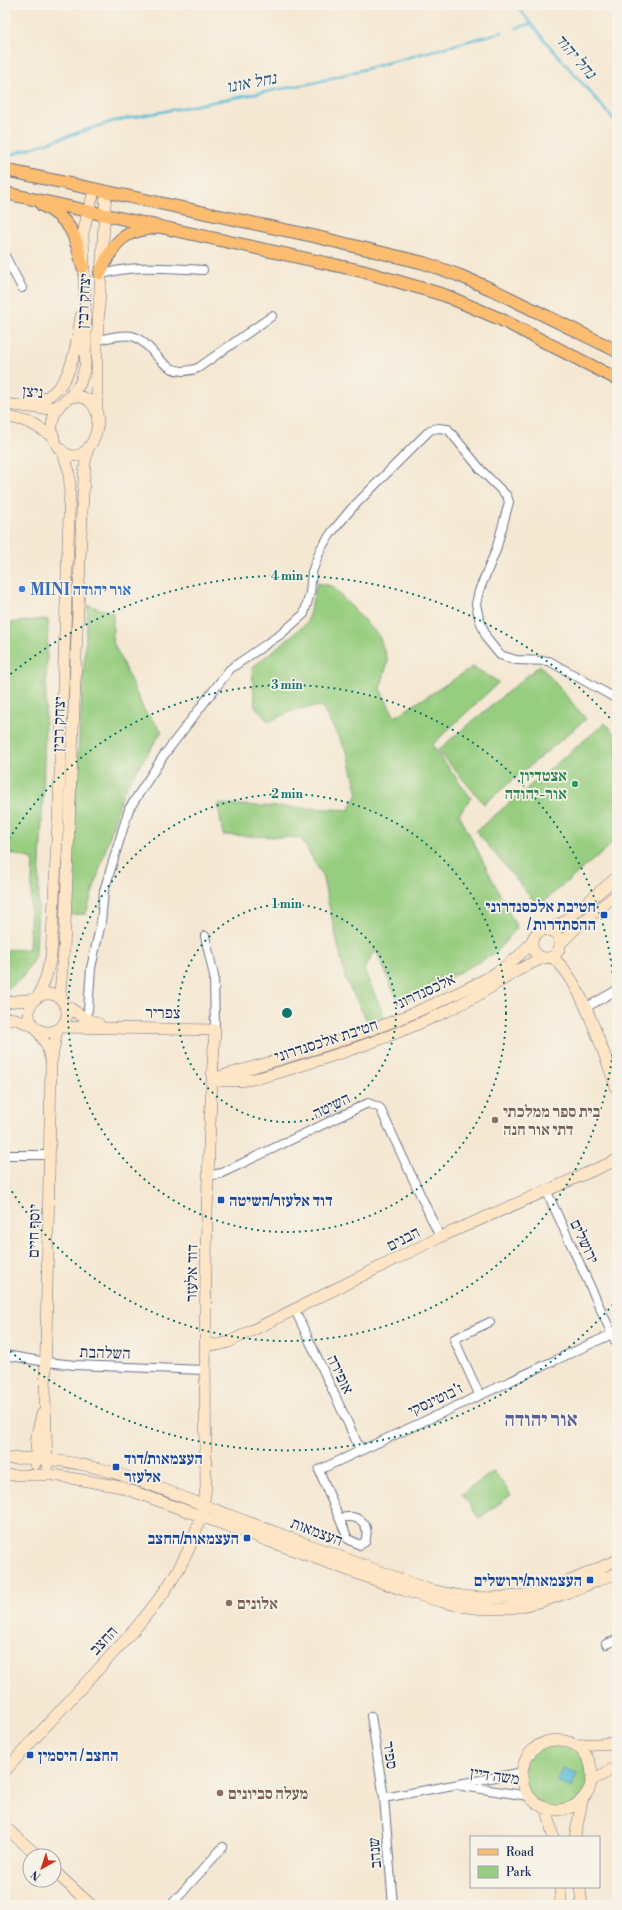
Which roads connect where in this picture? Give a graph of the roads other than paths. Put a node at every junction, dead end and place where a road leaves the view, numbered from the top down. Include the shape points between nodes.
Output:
1 (5, 170) edge
2 (101, 190) junction
3 (5, 193) edge
4 (23, 197) junction
5 (88, 212) junction
6 (104, 215) junction
7 (164, 227) junction
8 (5, 256) edge
9 (83, 268) junction
10 (203, 270) dead end
11 (100, 274) junction
12 (22, 288) dead end
13 (85, 292) junction
14 (272, 316) dead end
15 (97, 340) junction
16 (617, 350) edge
17 (617, 379) edge
18 (69, 397) junction
19 (5, 404) edge
20 (58, 405) junction
21 (21, 406) junction
22 (97, 413) junction
23 (5, 416) edge
24 (54, 437) junction
25 (88, 448) junction
26 (62, 450) junction
27 (617, 700) edge
28 (617, 877) edge
29 (617, 894) edge
30 (548, 930) junction
31 (205, 936) dead end
32 (532, 943) junction
33 (560, 947) junction
34 (548, 958) junction
35 (577, 989) junction
36 (617, 990) edge
37 (37, 998) junction
38 (5, 1002) edge
39 (63, 1003) junction
40 (585, 1008) junction
41 (5, 1018) edge
42 (83, 1023) junction
43 (35, 1028) junction
44 (59, 1028) junction
45 (215, 1030) junction
46 (319, 1048) joint
47 (51, 1064) junction
48 (212, 1079) junction
49 (617, 1089) edge
50 (6, 1155) dead end
51 (50, 1155) junction
52 (617, 1160) edge
53 (208, 1176) junction
54 (547, 1192) junction
55 (440, 1237) junction
56 (295, 1310) junction
57 (490, 1322) dead end
58 (612, 1334) junction
59 (206, 1344) junction
60 (617, 1345) edge
61 (5, 1354) edge
62 (46, 1362) junction
63 (205, 1370) junction
64 (480, 1394) junction
65 (45, 1398) junction
66 (360, 1450) junction
67 (35, 1458) junction
68 (5, 1459) edge
69 (47, 1459) junction
70 (35, 1474) junction
71 (5, 1475) edge
72 (46, 1475) junction
73 (202, 1510) junction
74 (340, 1518) dead end
75 (617, 1560) edge
76 (617, 1573) edge
77 (617, 1640) edge
78 (606, 1644) dead end
79 (371, 1716) dead end
80 (617, 1743) edge
81 (575, 1745) junction
82 (617, 1767) edge
83 (5, 1771) edge
84 (523, 1772) junction
85 (592, 1780) junction
86 (455, 1785) junction
87 (529, 1796) junction
88 (384, 1798) junction
89 (582, 1801) junction
90 (547, 1809) junction
91 (5, 1827) edge
92 (553, 1836) edge
93 (575, 1836) edge
94 (223, 1847) dead end
95 (29, 1848) edge
96 (62, 1878) edge
97 (560, 1888) edge
98 (580, 1888) edge
99 (91, 1905) edge
100 (171, 1905) edge
101 (393, 1905) edge
102 (561, 1905) edge
103 (582, 1905) edge

1 - 2 main road
2 - 5 street, יצחק רבין
2 - 6 street, יצחק רבין
2 - 16 main road via 424,263 490,289
3 - 4 main road
4 - 5 main road
4 - 9 main road via 55,212 66,222 77,244
5 - 6 main road
5 - 9 street, יצחק רבין via 83,234
6 - 7 main road
6 - 11 street, יצחק רבין
7 - 11 main road via 134,231 120,238 111,250
7 - 17 main road via 362,271 444,295 500,319
8 - 12 street
9 - 13 street, יצחק רבין
10 - 11 street via 135,269
11 - 15 street, יצחק רבין
13 - 18 street, יצחק רבין via 84,373 80,384
13 - 21 street via 75,353 68,374 58,388 46,398
14 - 15 street via 190,372 182,372 166,365 142,342 131,336
15 - 22 street, יצחק רבין
18 - 20 street
18 - 22 street via 86,398 95,406
19 - 21 street, ניצן
20 - 21 street, ניצן via 46,409
20 - 24 street via 53,419
22 - 25 street via 96,434
23 - 24 street, ניצן via 29,422
24 - 26 street
25 - 26 street via 77,455 69,455
25 - 39 street, יצחק רבין via 82,512 65,942 60,992
26 - 37 street, יצחק רבין via 69,471 70,487 59,801 51,957
27 - 42 street via 549,661 508,659 492,647 479,618 476,604 496,550 509,502 507,496 481,470 448,430 430,430 352,508 325,543 312,572 304,614 281,634 230,669 164,755 129,809 104,891 101,923 91,968 88,1010
28 - 30 street via 565,921
29 - 33 street via 575,929
30 - 32 street via 535,934
30 - 33 street via 558,936
31 - 45 street via 214,976
32 - 34 street via 536,955
32 - 46 street, אלכסנדרוני via 514,960 463,991 397,1021
33 - 34 street
33 - 35 street
34 - 35 street via 565,969
34 - 48 street, חטיבת אלכסנדרוני via 531,963 468,1001 401,1032 361,1047 255,1079 226,1082
35 - 40 street
36 - 40 street
37 - 38 street
37 - 39 street via 46,994 53,995
37 - 43 street via 29,1012
39 - 42 street, צפריר
39 - 44 street via 66,1017
40 - 49 street
41 - 43 street
42 - 44 street, צפריר
42 - 45 street, צפריר via 111,1027
43 - 44 street via 48,1032
43 - 47 street, יוסף חיים via 46,1046
44 - 47 street, יוסף חיים
45 - 48 street, דוד אלעזר
46 - 48 street, חטיבת אלכסנדרוני
47 - 51 street, יוסף חיים
48 - 53 street, דוד אלעזר
50 - 51 street
51 - 62 street, יוסף חיים
52 - 54 street, הבנים
53 - 55 street, השיטה via 222,1173 368,1102 380,1108
53 - 59 street, דוד אלעזר
54 - 55 street, הבנים
54 - 58 street, ירושלים
55 - 56 street, הבנים
56 - 59 street, הבנים via 229,1342 218,1345
56 - 66 street, אופירה
57 - 64 street via 454,1339
58 - 60 street, ירושלים
58 - 64 street, ז'בוטינסקי
59 - 63 street, דוד אלעזר
61 - 62 street, השלהבת
62 - 63 street, השלהבת
62 - 65 street, יוסף חיים
63 - 73 street, דוד אלעזר via 206,1487
64 - 66 street, ז'בוטינסקי
65 - 67 street, יוסף חיים
65 - 69 street, יוסף חיים
66 - 74 street, ז'בוטינסקי via 319,1470
67 - 68 street, העצמאות
67 - 69 street, העצמאות
67 - 70 street, יוסף חיים
69 - 72 street, יוסף חיים
69 - 73 street, העצמאות via 122,1475
70 - 71 street, העצמאות
70 - 72 street, העצמאות
72 - 73 street, העצמאות via 121,1487
73 - 75 street, העצמאות via 427,1589 471,1597 508,1597 535,1592
73 - 76 street, העצמאות via 400,1589 465,1607 492,1609 522,1606
73 - 83 street, החצב via 193,1539 177,1574 155,1606
77 - 78 street
79 - 88 street, ספיר
80 - 81 street
81 - 84 street via 558,1740 536,1747 528,1755
81 - 85 street via 588,1757 592,1768
82 - 85 street
84 - 86 street, משה דיין
84 - 87 street
85 - 89 street via 589,1791
86 - 87 street, משה דיין
86 - 88 street, משה דיין
87 - 90 street
88 - 101 street, שנהב
89 - 90 street via 561,1810
89 - 93 street
90 - 92 street
91 - 95 street
94 - 100 street
96 - 99 street
97 - 102 street
98 - 103 street

